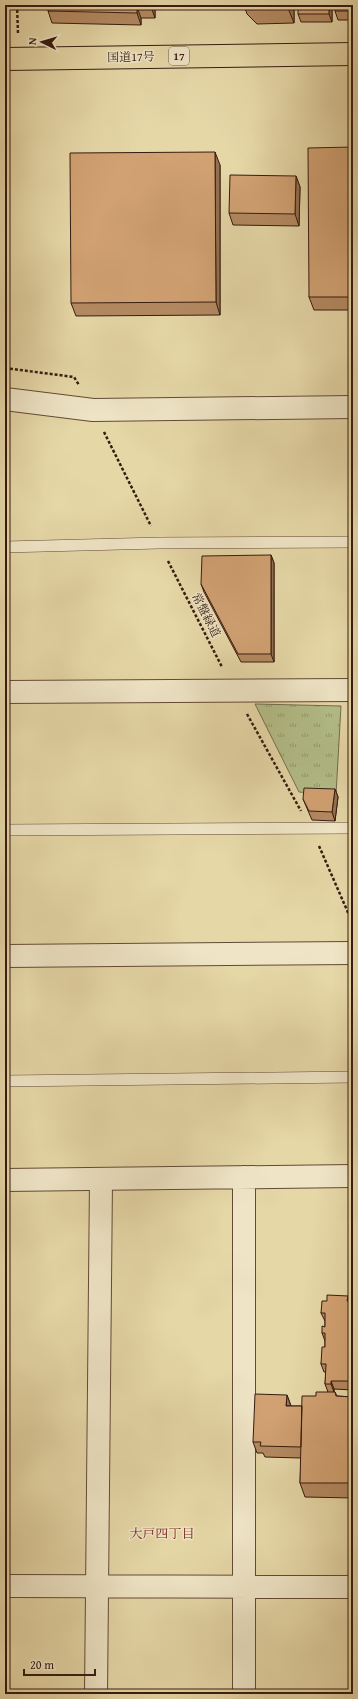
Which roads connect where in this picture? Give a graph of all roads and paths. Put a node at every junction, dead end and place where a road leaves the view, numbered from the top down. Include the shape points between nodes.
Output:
1 (8, 5) edge
2 (17, 5) edge
3 (5, 12) edge
4 (18, 34) dead end
5 (353, 54) edge
6 (5, 58) edge
7 (7, 103) edge
8 (5, 368) edge
9 (5, 399) edge
10 (353, 407) edge
11 (92, 410) junction
12 (353, 542) edge
13 (159, 543) junction
14 (5, 547) edge
15 (353, 690) edge
16 (234, 691) junction
17 (5, 692) edge
18 (311, 828) junction
19 (353, 828) edge
20 (5, 830) edge
21 (353, 924) edge
22 (353, 953) edge
23 (5, 956) edge
24 (353, 1077) edge
25 (5, 1081) edge
26 (353, 1176) edge
27 (244, 1177) junction
28 (5, 1180) edge
29 (101, 1180) junction
30 (5, 1586) edge
31 (97, 1586) junction
32 (244, 1587) junction
33 (353, 1587) edge
34 (96, 1694) edge
35 (244, 1694) edge

1 - 3 path
1 - 7 path, bridge
2 - 4 path
5 - 6 highway, 国道17号 / 17
8 - 11 path, 常盤緑道 via 74,377
9 - 11 street
10 - 11 street
11 - 13 path, 常盤緑道
12 - 13 lane
13 - 14 lane
13 - 16 path, 常盤緑道
15 - 16 street
16 - 17 street
16 - 18 path, 常盤緑道
18 - 19 lane
18 - 20 lane
18 - 21 path, 常盤緑道
22 - 23 street
24 - 25 lane
26 - 27 street
27 - 29 street
27 - 32 street
28 - 29 street
29 - 31 street
30 - 31 street
31 - 32 street
31 - 34 street
32 - 33 street
32 - 35 street

